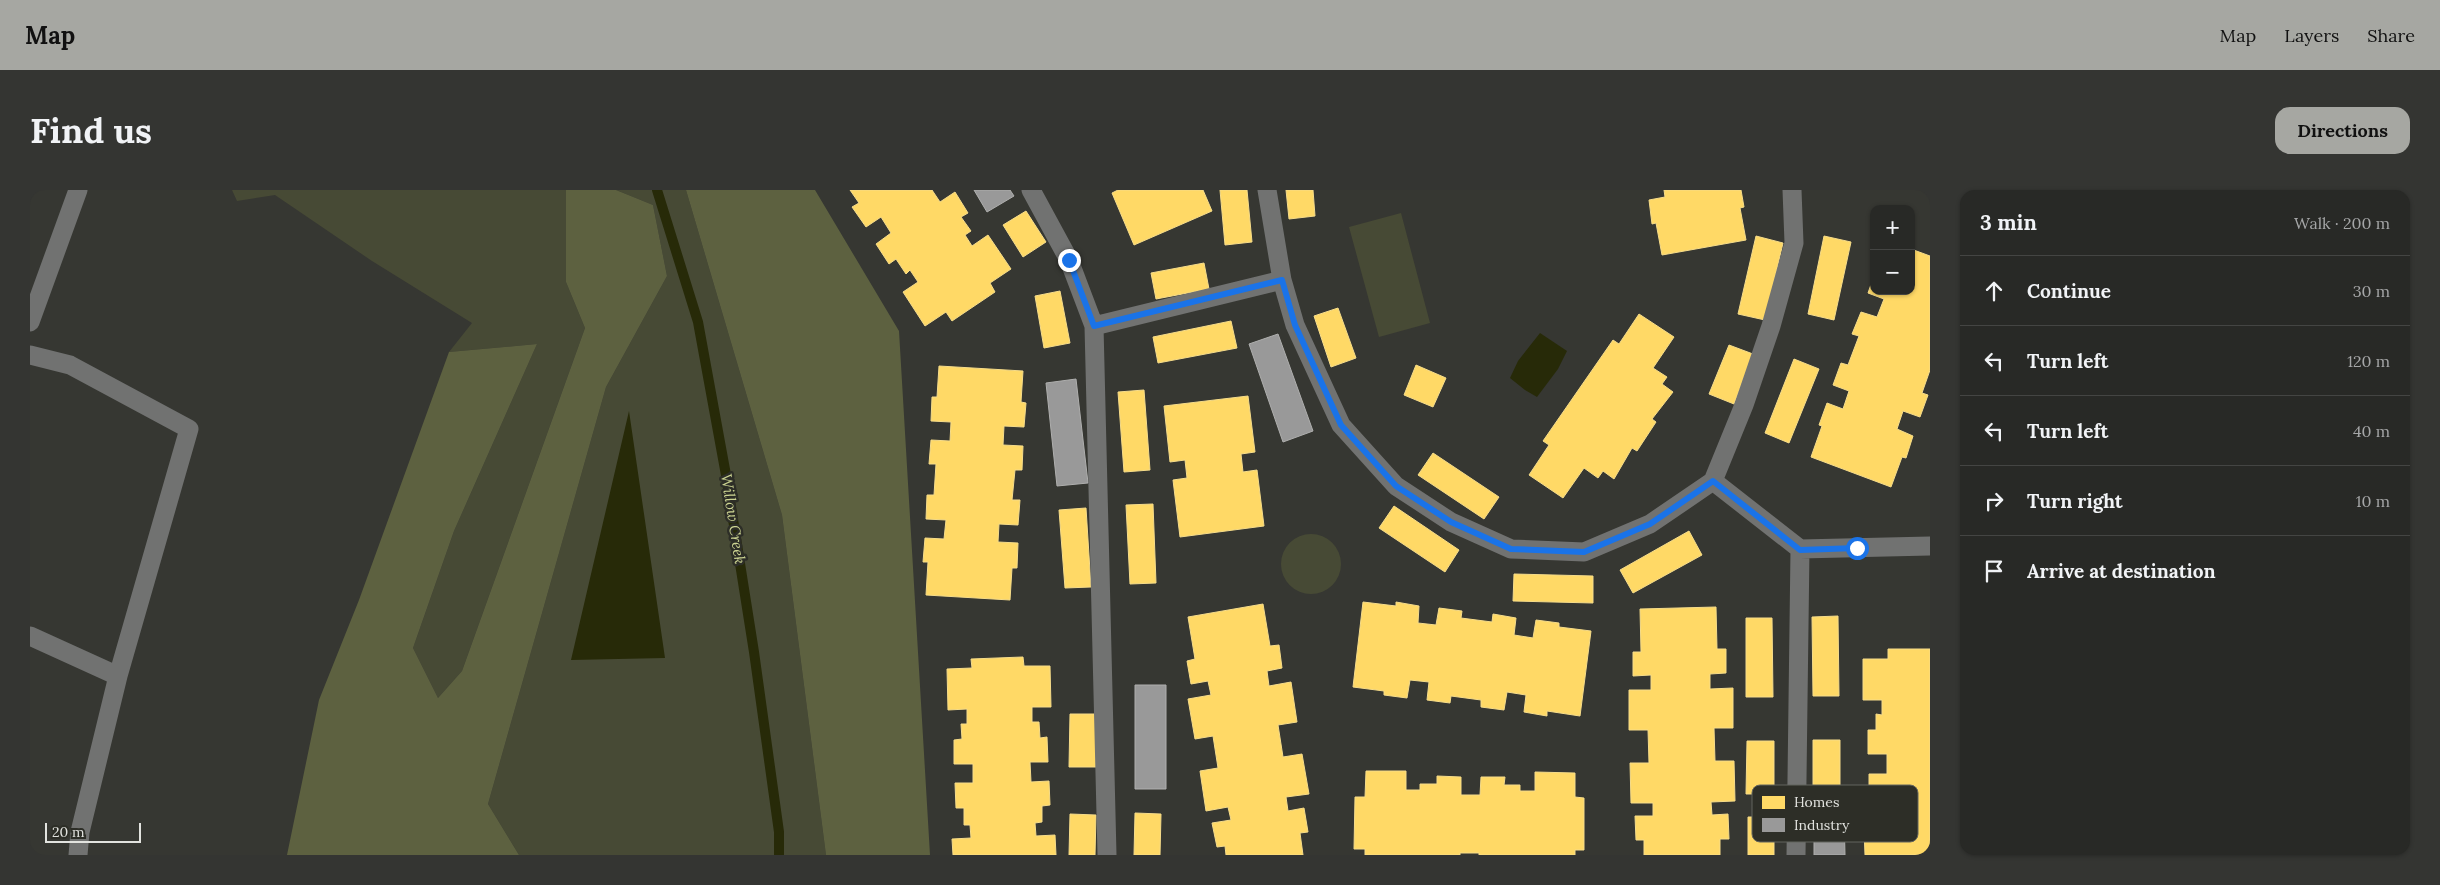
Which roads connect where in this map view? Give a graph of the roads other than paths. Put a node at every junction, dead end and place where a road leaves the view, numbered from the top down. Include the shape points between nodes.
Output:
1 (78, 190) edge
2 (1031, 190) edge
3 (1267, 190) edge
4 (1792, 190) edge
5 (1282, 280) junction
6 (30, 322) edge
7 (1094, 326) junction
8 (30, 355) edge
9 (1713, 481) junction
10 (1930, 546) edge
11 (1800, 550) junction
12 (30, 636) edge
13 (118, 676) junction
14 (1797, 785) edge
15 (1796, 842) edge
16 (78, 855) edge
17 (1107, 855) edge
18 (1796, 855) edge

1 - 6 lane
2 - 7 lane via 1069,260
3 - 5 lane
4 - 9 lane via 1794,243 1771,326
5 - 7 lane
5 - 9 lane via 1295,325 1341,425 1396,486 1451,522 1511,549 1584,552 1650,524
7 - 17 lane
8 - 13 lane via 70,365 189,429
9 - 11 lane
10 - 11 lane
11 - 14 lane
12 - 13 lane
13 - 16 lane via 80,832
15 - 18 lane

